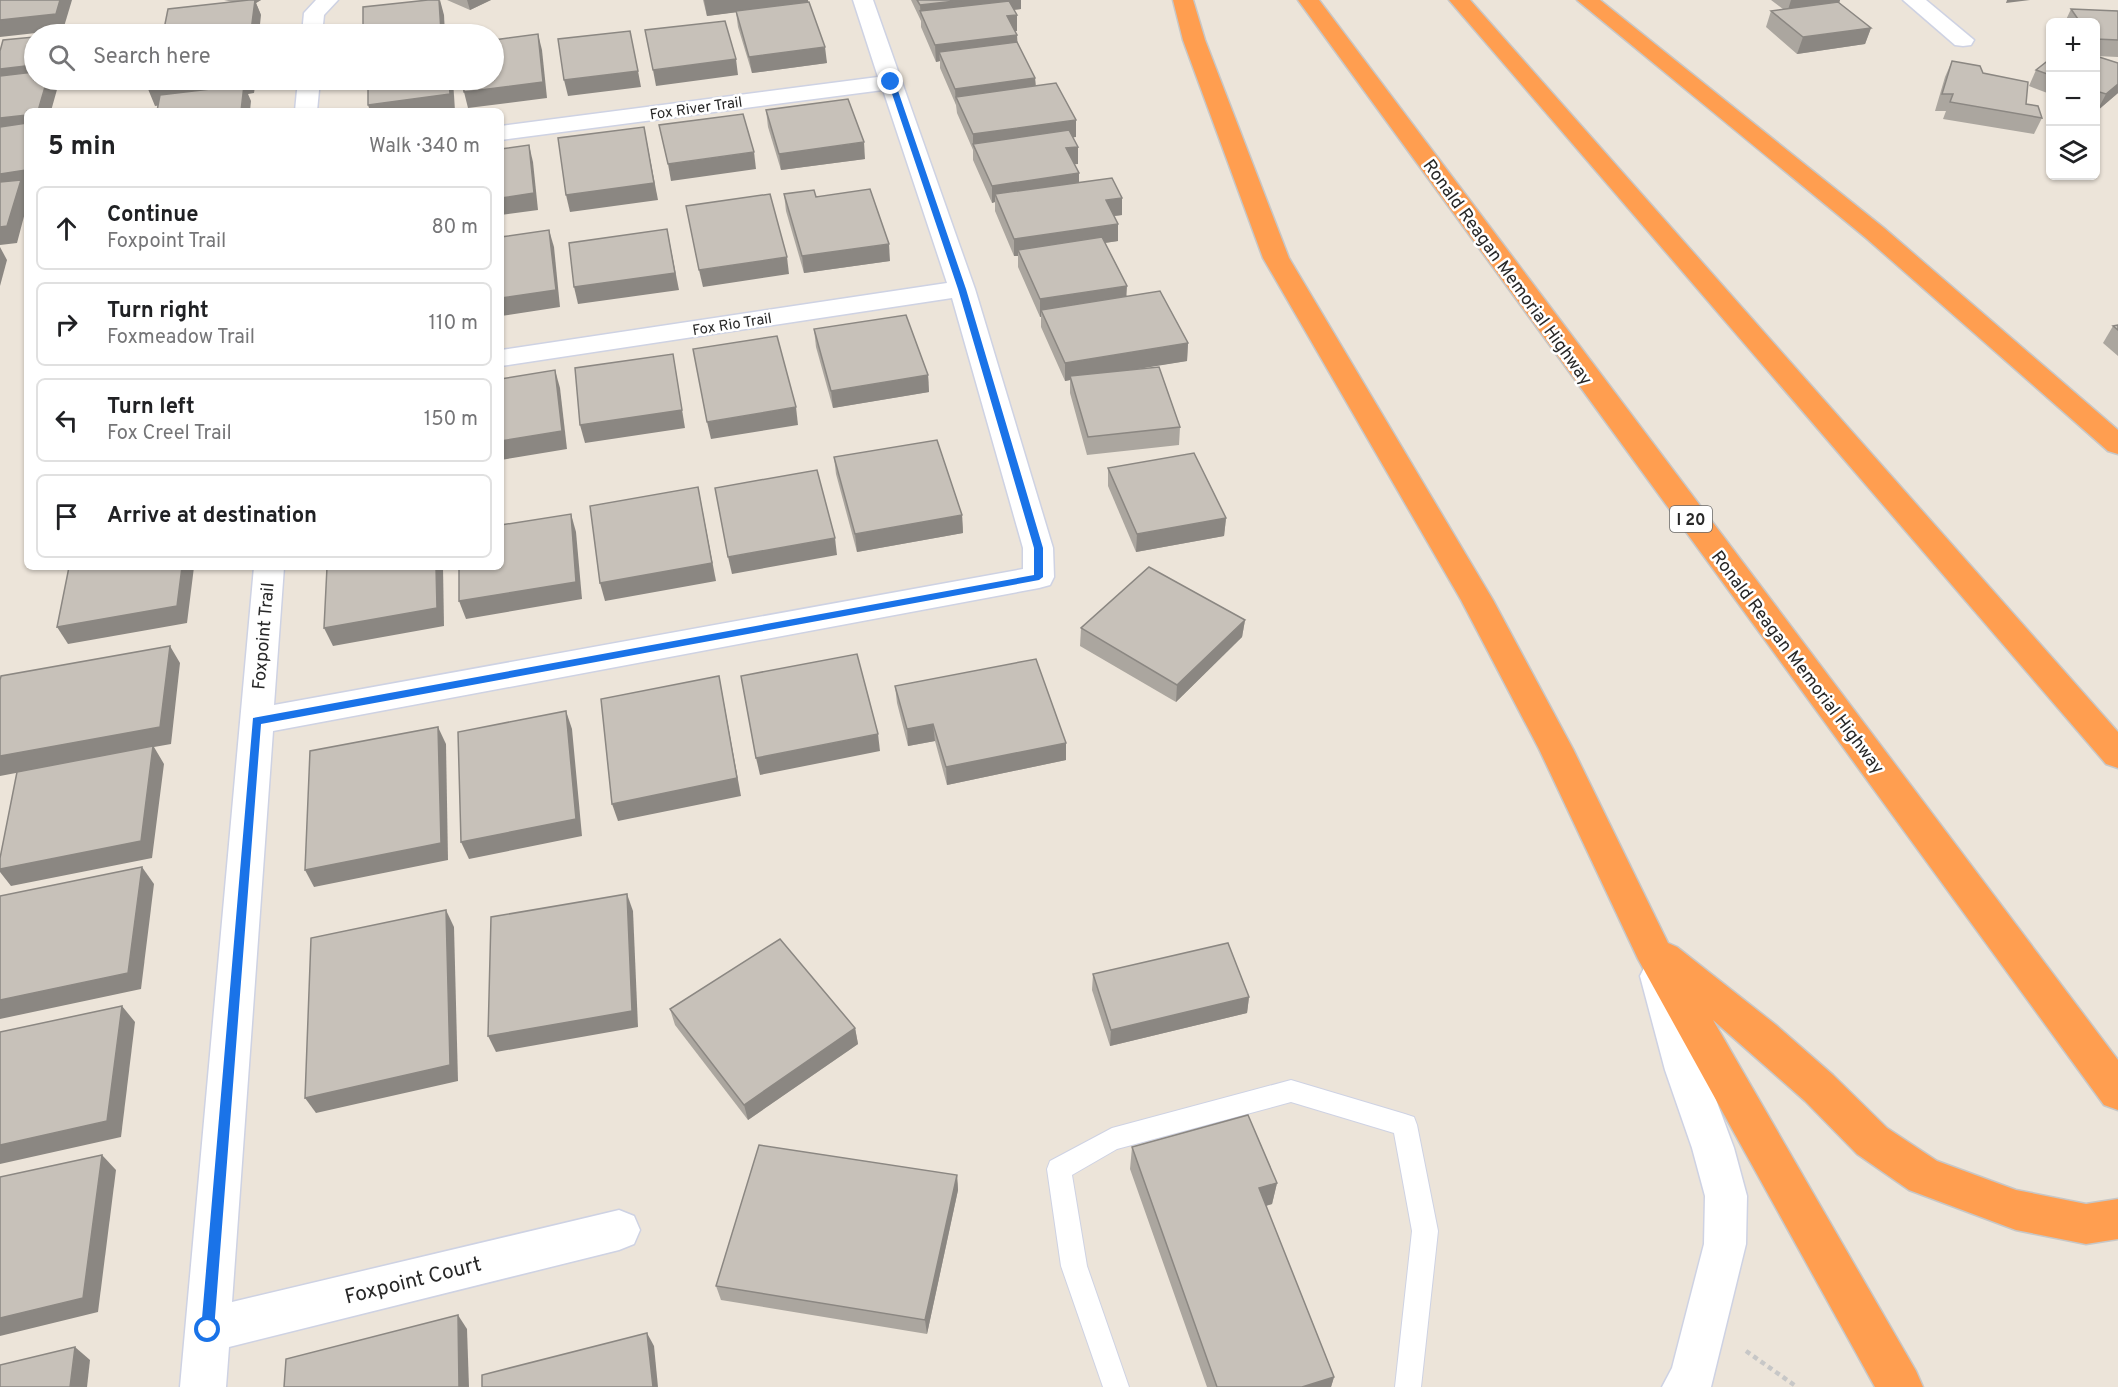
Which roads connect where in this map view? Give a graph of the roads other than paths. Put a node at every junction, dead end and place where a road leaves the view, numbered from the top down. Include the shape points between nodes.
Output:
1 (328, 0) edge
2 (863, 0) edge
3 (1183, 0) edge
4 (1308, 0) edge
5 (1459, 0) edge
6 (1587, 0) edge
7 (1913, 0) edge
8 (313, 24) edge
9 (1963, 40) dead end
10 (891, 82) junction
11 (308, 90) edge
12 (306, 108) edge
13 (504, 133) edge
14 (962, 289) junction
15 (504, 358) edge
16 (2118, 445) edge
17 (269, 570) edge
18 (256, 721) junction
19 (2118, 755) edge
20 (1651, 948) junction
21 (2118, 1092) edge
22 (2118, 1219) edge
23 (619, 1230) dead end
24 (208, 1330) junction
25 (203, 1387) edge
26 (1116, 1387) edge
27 (1408, 1387) edge
28 (1685, 1387) edge
29 (1900, 1387) edge

1 - 8 street via 314,14
2 - 10 street
3 - 20 highway via 1194,40 1276,258 1477,600 1556,749
4 - 21 highway, Ronald Reagan Memorial Highway / I 20
5 - 19 highway
6 - 16 highway via 1875,233
7 - 9 street
10 - 13 street, Fox River Trail
10 - 14 street
11 - 12 street
14 - 15 street, Fox Rio Trail
14 - 18 street via 1038,548 1039,577
17 - 18 street, Foxpoint Trail
18 - 24 street, Foxpoint Trail
20 - 22 highway via 1762,1037 1872,1141 1924,1176 2016,1210 2086,1224
20 - 28 street via 1726,1196 1725,1244 1691,1381
20 - 29 highway
23 - 24 street, Foxpoint Court
24 - 25 street, Foxpoint Trail
26 - 27 lane via 1074,1266 1059,1168 1112,1138 1291,1092 1405,1125 1425,1231

